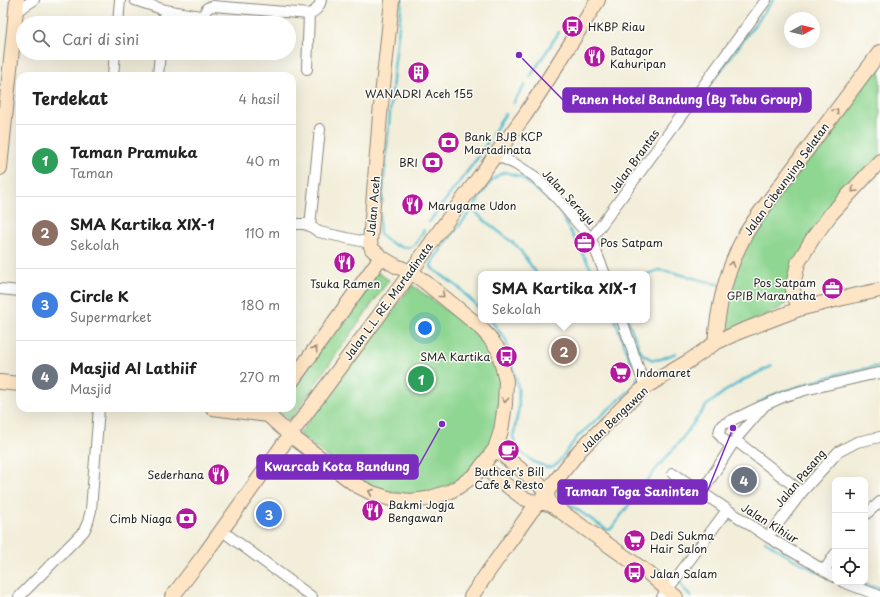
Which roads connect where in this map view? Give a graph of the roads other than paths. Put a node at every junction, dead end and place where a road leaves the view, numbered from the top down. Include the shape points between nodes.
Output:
1 (34, 0) edge
2 (120, 0) edge
3 (135, 0) edge
4 (321, 0) edge
5 (392, 0) edge
6 (598, 0) edge
7 (766, 0) edge
8 (16, 6) edge
9 (165, 10) junction
10 (309, 14) junction
11 (119, 16) edge
12 (164, 16) edge
13 (880, 52) edge
14 (114, 60) edge
15 (159, 60) edge
16 (307, 69) dead end
17 (113, 72) edge
18 (158, 72) edge
19 (320, 129) dead end
20 (496, 155) junction
21 (880, 161) edge
22 (0, 168) edge
23 (296, 224) edge
24 (310, 226) junction
25 (591, 239) junction
26 (370, 243) junction
27 (381, 257) junction
28 (604, 271) edge
29 (411, 272) junction
30 (0, 289) edge
31 (880, 290) edge
32 (16, 291) edge
33 (799, 309) junction
34 (478, 320) edge
35 (482, 323) edge
36 (623, 323) edge
37 (715, 343) junction
38 (880, 373) edge
39 (296, 375) edge
40 (0, 382) edge
41 (16, 384) edge
42 (645, 388) junction
43 (765, 404) junction
44 (99, 412) edge
45 (271, 412) edge
46 (290, 435) junction
47 (880, 437) edge
48 (733, 443) junction
49 (495, 449) junction
50 (482, 467) junction
51 (673, 473) dead end
52 (702, 492) junction
53 (802, 492) junction
54 (545, 500) junction
55 (880, 502) edge
56 (727, 510) junction
57 (867, 513) edge
58 (221, 530) junction
59 (768, 537) junction
60 (832, 559) edge
61 (824, 571) junction
62 (832, 575) edge
63 (851, 585) edge
64 (297, 592) edge
65 (669, 594) edge
66 (880, 596) edge
67 (19, 597) edge
68 (172, 597) edge
69 (312, 597) edge
70 (471, 597) edge

1 - 8 street
2 - 11 street
3 - 9 street
4 - 10 street via 320,6
5 - 26 street, Jalan Aceh
6 - 20 street, Jalan L.L. RE. Martadinata via 542,89
7 - 25 street, Jalan Brantas
8 - 22 street
9 - 10 street via 200,16 205,14 207,8 213,6
9 - 12 street
10 - 16 street
37 -> 13 street, Jalan Cibeunying Selatan via 726,281 745,235
14 - 17 street
15 - 18 street
19 - 24 street
20 - 25 street, Jalan Serayu via 534,176 554,195
20 - 29 street, Jalan L.L. RE. Martadinata
21 -> 33 street via 831,214 798,263 793,291
23 - 24 street
24 - 26 street via 319,232
25 - 28 street, Jalan Serayu
26 - 27 street, Jalan Aceh via 372,249
27 - 29 street
39 -> 27 street
29 -> 34 street
29 - 46 street, Jalan L.L. RE. Martadinata
30 - 32 street
31 - 33 street, Jalan Bengawan
33 - 37 street, Jalan Bengawan
35 -> 49 street via 498,349 506,380 501,431
36 - 42 street
37 - 42 street, Jalan Bengawan
38 - 43 street via 805,390
40 - 41 street
42 - 54 street, Jalan Bengawan via 580,450
43 - 48 street
43 - 48 street via 722,425 719,434 723,439
44 - 67 street via 88,522 84,530
45 - 46 street
50 -> 46 street via 475,476 440,496 411,501 391,499 372,494 356,485
46 - 58 street, Jalan L.L. RE. Martadinata
47 - 53 street, Jalan Pasang via 858,442 838,452
48 - 52 street
48 - 53 street
49 - 50 street
49 - 54 street via 539,484
50 - 54 street via 523,498 531,501
51 - 52 street, Jalan Kihiur
52 - 56 street, Jalan Kihiur
53 - 59 street, Jalan Pasang
54 - 65 street via 633,562
54 - 70 street, Jalan Bengawan
55 - 57 street
56 - 59 street, Jalan Kihiur
56 - 65 street
58 - 64 street
58 - 68 street, Jalan L.L. RE. Martadinata
59 - 61 street, Jalan Kihiur
60 - 61 street
61 - 62 street, Jalan Kihiur
63 - 66 street
64 - 69 street

